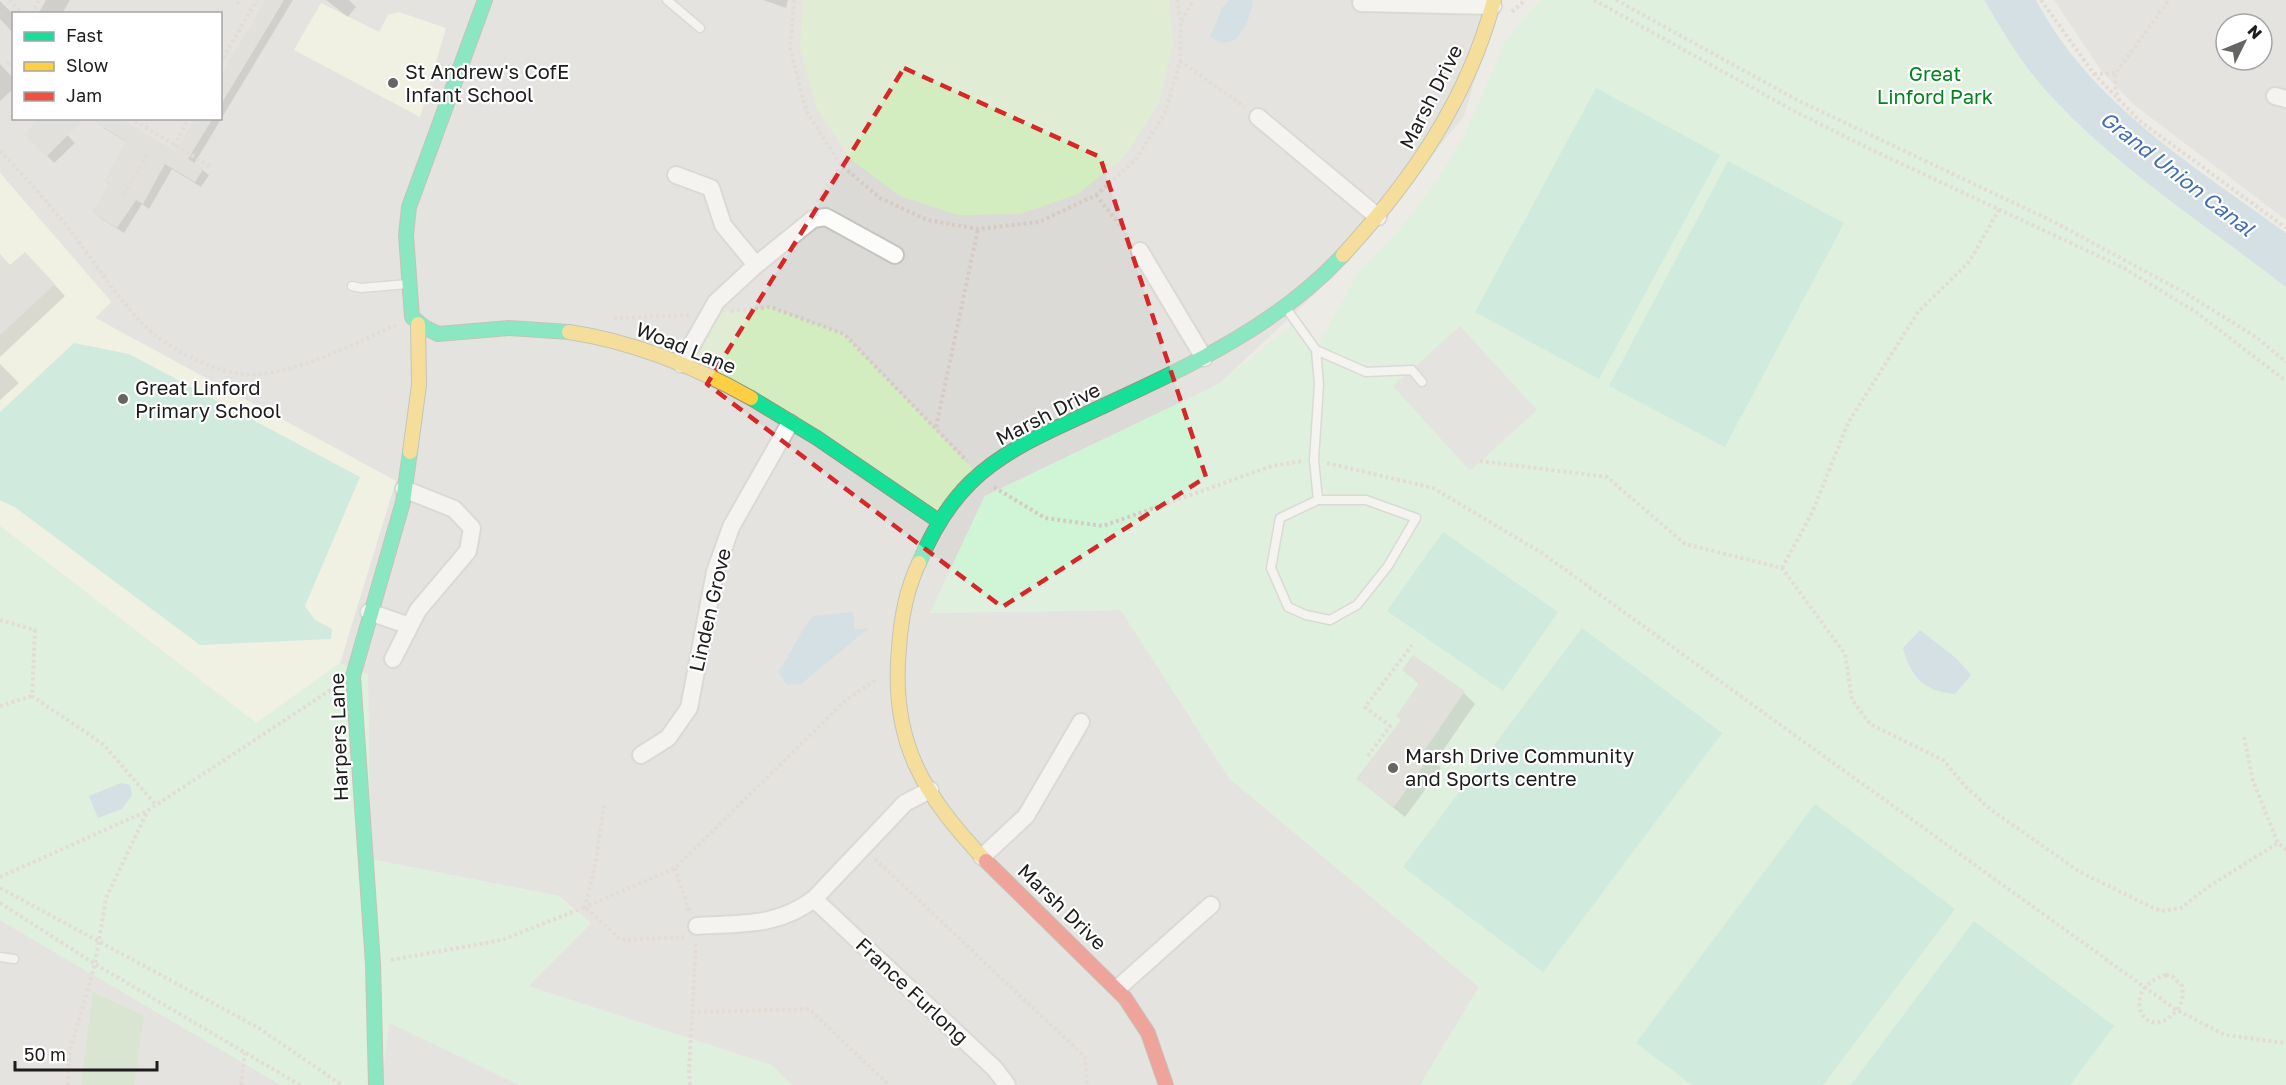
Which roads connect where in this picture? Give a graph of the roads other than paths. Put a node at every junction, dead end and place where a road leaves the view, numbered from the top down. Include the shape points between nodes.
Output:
1 (485, 0) edge
2 (667, 0) edge
3 (1361, 3) dead end
4 (1493, 3) edge
5 (700, 28) dead end
6 (1258, 117) road end
7 (676, 175) dead end
8 (1378, 217) junction
9 (1140, 251) road end
10 (895, 255) dead end
11 (756, 265) junction
12 (408, 284) junction
13 (352, 286) dead end
14 (1286, 308) junction
15 (415, 320) junction
16 (1316, 350) junction
17 (1204, 358) junction
18 (681, 364) junction
19 (1422, 382) dead end
20 (790, 423) junction
21 (404, 489) junction
22 (1318, 500) junction
23 (940, 522) junction
24 (369, 612) junction
25 (410, 626) junction
26 (393, 659) dead end
27 (1081, 722) dead end
28 (641, 755) dead end
29 (930, 790) junction
30 (982, 857) junction
31 (814, 899) junction
32 (1211, 905) dead end
33 (697, 931) road end
34 (0, 957) edge
35 (14, 959) dead end
36 (1118, 988) junction
37 (376, 1085) edge
38 (1007, 1085) edge
39 (1166, 1085) edge

1 - 12 street, Harpers Lane via 409,207
2 - 5 lane
3 - 4 street
4 - 8 street, Marsh Drive via 1475,59 1448,118 1421,162
6 - 8 street
7 - 11 street via 711,188 723,225
8 - 14 street, Marsh Drive via 1334,266
9 - 17 street
10 - 11 street via 826,217 813,219
11 - 18 street via 716,302
12 - 13 lane
12 - 15 street, Harpers Lane
14 - 16 lane
14 - 17 street, Marsh Drive
15 - 18 street, Woad Lane via 438,334 497,328 593,336 635,346
15 - 21 street, Harpers Lane via 419,385
16 - 19 lane via 1366,372 1412,370
16 - 22 lane via 1319,384 1314,460
17 - 23 street, Marsh Drive via 1025,443 978,474
18 - 20 street, Woad Lane via 715,376
20 - 23 street, Woad Lane
20 - 28 street, Linden Grove via 731,527 714,572 689,708 668,738
21 - 24 street, Harpers Lane
21 - 25 street via 454,509 472,528 468,550 418,610
22 - 22 lane via 1280,518 1271,568 1288,607 1330,620 1357,605 1388,566 1416,518 1366,500
23 - 29 street, Marsh Drive via 919,561 904,607 898,665 898,716 911,758
24 - 25 street
24 - 37 street, Harpers Lane via 353,675 373,964
25 - 26 street
27 - 30 street via 1026,816
29 - 30 street, Marsh Drive via 952,825
29 - 31 street via 904,803
30 - 36 street, Marsh Drive
31 - 33 street via 796,912 770,921
31 - 38 street, France Furlong via 995,1069
32 - 36 street
34 - 35 lane
36 - 39 street, Marsh Drive via 1141,1020 1158,1054

